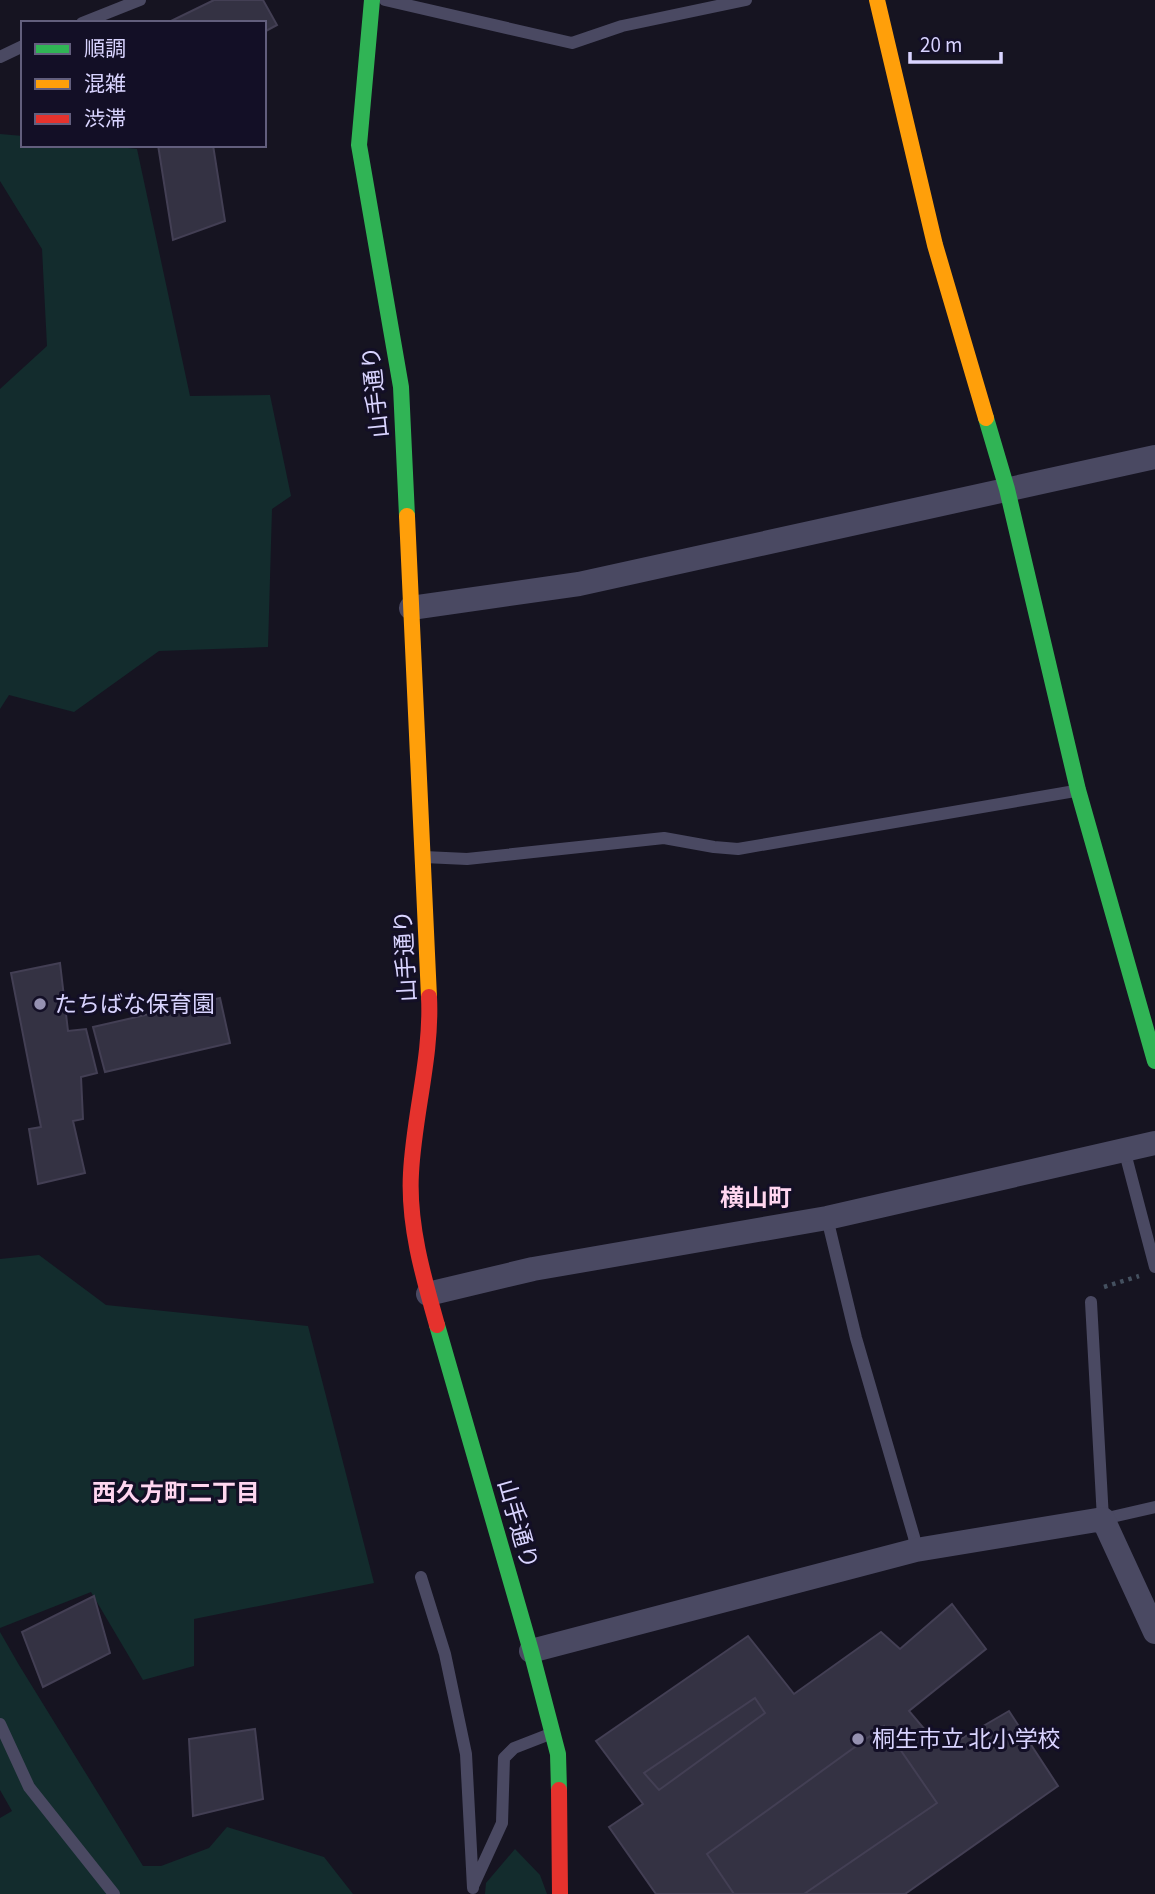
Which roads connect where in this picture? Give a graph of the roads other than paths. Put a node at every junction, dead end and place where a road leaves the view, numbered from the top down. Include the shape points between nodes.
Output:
1 (140, 0) edge
2 (372, 0) edge
3 (385, 0) edge
4 (746, 0) edge
5 (877, 0) edge
6 (87, 21) edge
7 (21, 47) edge
8 (0, 57) edge
9 (1155, 457) edge
10 (1007, 489) junction
11 (411, 608) junction
12 (1078, 790) junction
13 (423, 857) junction
14 (1155, 1060) edge
15 (1155, 1143) edge
16 (1124, 1149) junction
17 (827, 1217) junction
18 (1155, 1268) edge
19 (428, 1294) junction
20 (1091, 1302) road end
21 (1155, 1507) edge
22 (1103, 1519) junction
23 (916, 1550) junction
24 (421, 1577) dead end
25 (1155, 1632) edge
26 (531, 1651) junction
27 (0, 1724) edge
28 (553, 1733) junction
29 (471, 1891) edge
30 (114, 1894) edge
31 (561, 1894) edge

1 - 6 lane
2 - 11 street, 山手通り via 359,145 401,387
3 - 4 lane via 572,43 622,26
5 - 10 street via 936,245
7 - 8 lane
9 - 10 street
10 - 11 street via 579,584
10 - 12 street
11 - 13 street, 山手通り
12 - 13 lane via 738,849 664,838 467,859
12 - 14 street
13 - 19 street, 山手通り via 429,1033 411,1200
15 - 16 street
16 - 17 street
16 - 18 lane
17 - 19 street via 533,1269
17 - 23 lane
19 - 26 street, 山手通り
20 - 22 lane
21 - 22 lane
22 - 23 street
22 - 25 street
23 - 26 street
24 - 29 lane via 446,1654 466,1754
26 - 28 street, 山手通り
27 - 30 lane via 30,1787
28 - 29 lane via 514,1748 504,1758 502,1823
28 - 31 street, 山手通り via 558,1755

